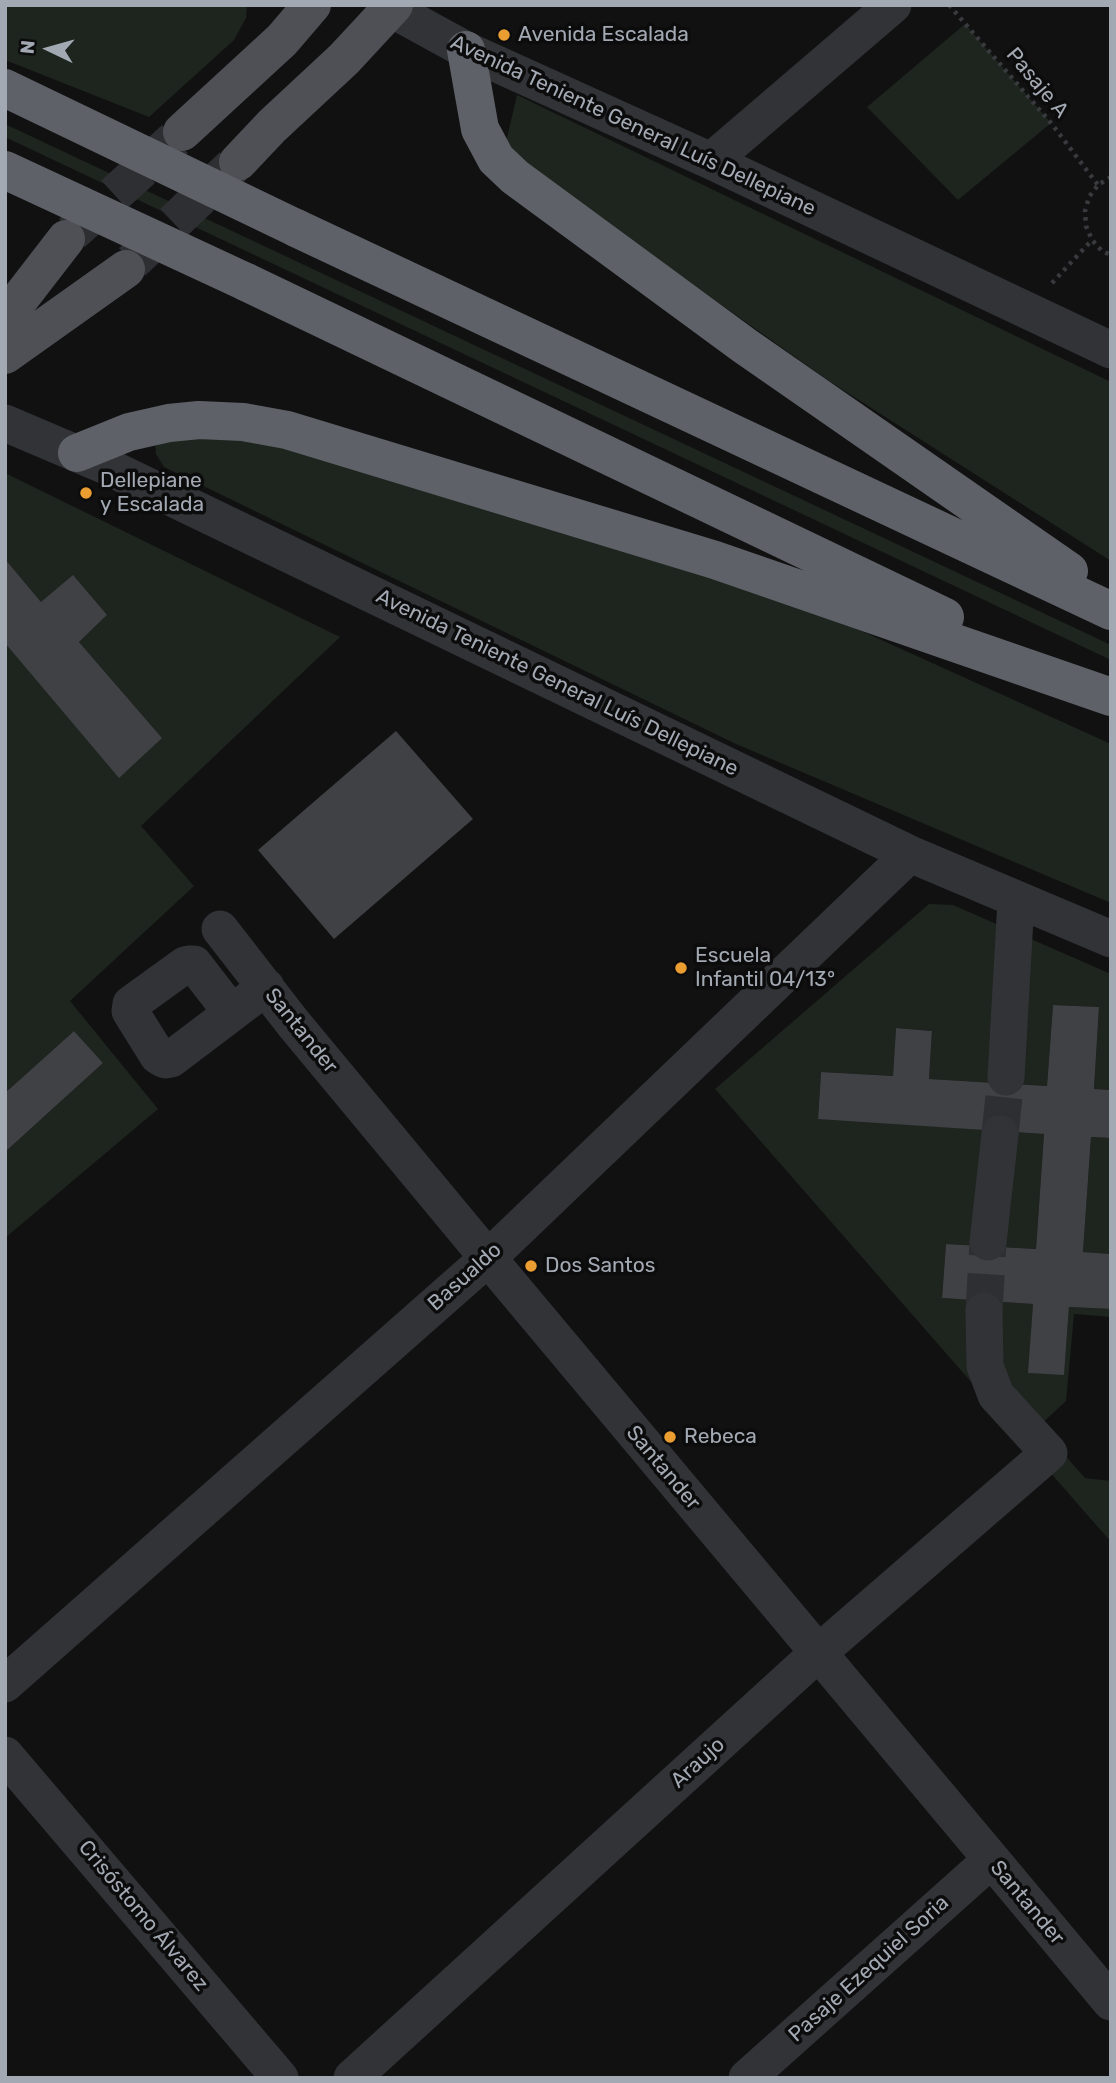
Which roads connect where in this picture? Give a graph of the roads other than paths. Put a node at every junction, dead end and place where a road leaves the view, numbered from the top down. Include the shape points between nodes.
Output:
1 (312, 5) edge
2 (893, 5) edge
3 (389, 6) edge
4 (466, 50) junction
5 (5, 88) edge
6 (181, 132) tunnel mouth
7 (711, 161) junction
8 (238, 162) tunnel mouth
9 (5, 170) edge
10 (66, 239) tunnel mouth
11 (126, 268) tunnel mouth
12 (5, 318) edge
13 (1111, 350) edge
14 (5, 355) edge
15 (5, 424) edge
16 (77, 453) junction
17 (1111, 600) edge
18 (1111, 611) edge
19 (1111, 697) edge
20 (910, 854) junction
21 (1016, 900) junction
22 (220, 929) dead end
23 (1111, 939) edge
24 (266, 987) junction
25 (231, 1013) dead end
26 (1006, 1077) tunnel mouth
27 (1000, 1134) tunnel mouth
28 (988, 1242) tunnel mouth
29 (488, 1258) junction
30 (984, 1311) tunnel mouth
31 (817, 1654) junction
32 (5, 1684) edge
33 (5, 1755) edge
34 (991, 1860) junction
35 (1111, 2002) edge
36 (280, 2078) edge
37 (352, 2078) edge
38 (747, 2078) edge

1 - 6 main road via 282,40
2 - 7 street
3 - 4 street, Avenida Teniente General Luís Dellepiane
3 - 8 main road via 344,59
4 - 7 street, Avenida Teniente General Luís Dellepiane
4 - 17 highway via 480,129 496,159 516,177 745,346
5 - 18 highway, bridge
7 - 13 street, Avenida Teniente General Luís Dellepiane
9 - 19 highway, bridge
10 - 12 main road
11 - 14 main road
15 - 16 street, Avenida Teniente General Luís Dellepiane
16 - 19 highway via 129,432 169,423 243,422 287,430 715,560
16 - 20 street, Avenida Teniente General Luís Dellepiane
20 - 21 street, Avenida Teniente General Luís Dellepiane
20 - 29 street, Basualdo
21 - 23 street, Avenida Teniente General Luís Dellepiane
21 - 26 street
22 - 24 street, Santander
24 - 25 street
24 - 29 street, Santander
27 - 28 street
29 - 31 street, Santander
29 - 32 street, Basualdo
30 - 31 street, Araujo via 985,1366 996,1395 1049,1453
31 - 34 street, Santander
31 - 37 street, Araujo
33 - 36 street, Crisóstomo Álvarez
34 - 35 street, Santander
34 - 38 street, Pasaje Ezequiel Soria

